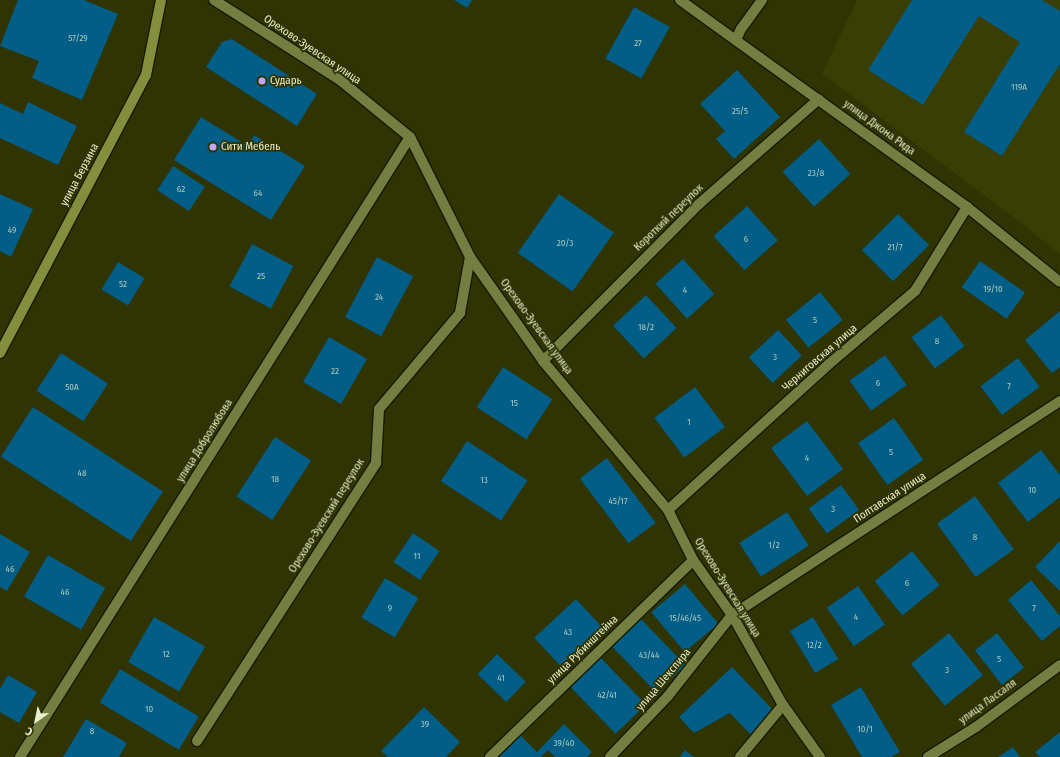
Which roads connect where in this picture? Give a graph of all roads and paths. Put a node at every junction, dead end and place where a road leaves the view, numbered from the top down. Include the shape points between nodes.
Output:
1 (162, 0) edge
2 (214, 0) edge
3 (680, 0) edge
4 (762, 0) edge
5 (736, 40) junction
6 (819, 99) junction
7 (410, 137) junction
8 (967, 207) junction
9 (470, 257) junction
10 (1060, 282) edge
11 (0, 354) edge
12 (543, 361) junction
13 (1060, 401) edge
14 (668, 510) junction
15 (693, 560) junction
16 (732, 615) junction
17 (1060, 665) edge
18 (783, 705) junction
19 (197, 741) dead end
20 (20, 757) edge
21 (490, 757) edge
22 (610, 757) edge
23 (740, 757) edge
24 (820, 757) edge
25 (928, 757) edge

1 - 11 main road, улица Берзина via 146,75
2 - 7 street, Орехово-Зуевская улица via 340,80
3 - 5 street, улица Джона Рида
4 - 5 street
5 - 6 street, улица Джона Рида
6 - 8 street, улица Джона Рида
6 - 12 street, Короткий переулок via 699,204
7 - 9 street, Орехово-Зуевская улица
7 - 20 street, улица Добролюбова
8 - 10 street, улица Джона Рида
8 - 14 street, Черниговская улица via 915,291 829,364
9 - 12 street, Орехово-Зуевская улица
9 - 19 street, Орехово-Зуевский переулок via 460,313 379,409 376,464
12 - 14 street, Орехово-Зуевская улица
13 - 16 street, Полтавская улица
14 - 15 street, Орехово-Зуевская улица
15 - 16 street, Орехово-Зуевская улица
15 - 21 street, улица Рубинштейна
16 - 18 street, Орехово-Зуевская улица
16 - 22 street, улица Шекспира via 668,696
17 - 25 street, улица Лассаля via 976,727
18 - 23 street
18 - 24 street, Орехово-Зуевская улица

